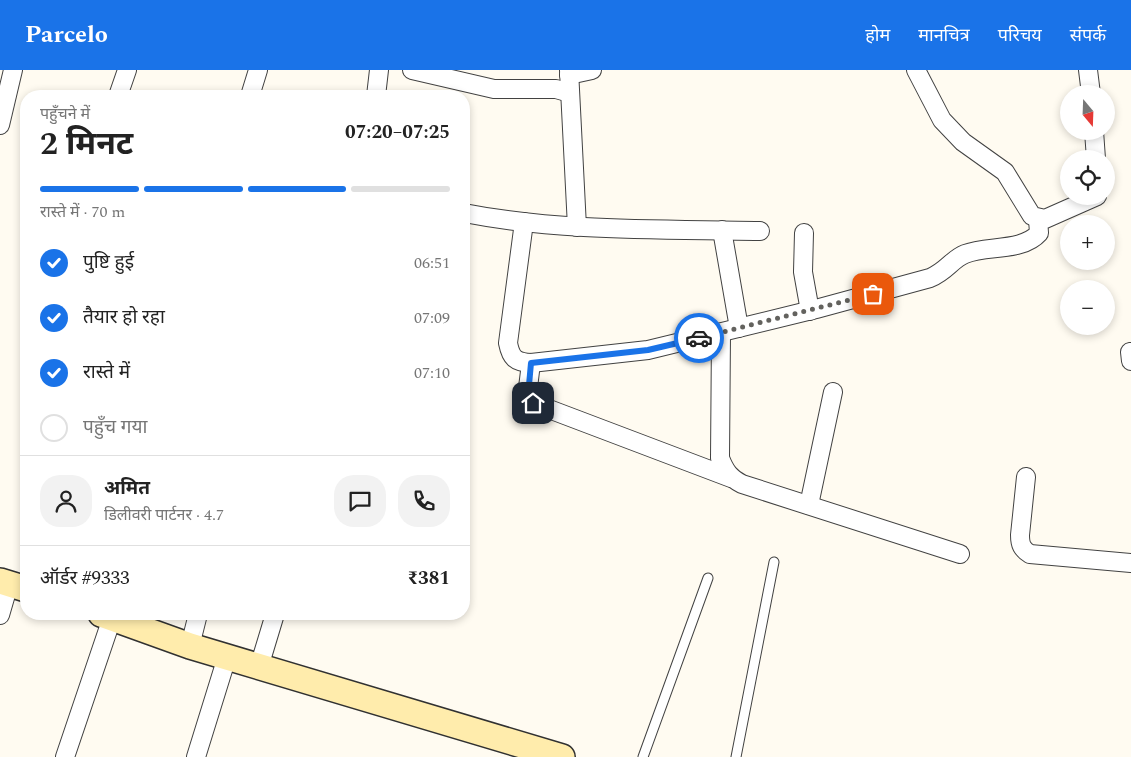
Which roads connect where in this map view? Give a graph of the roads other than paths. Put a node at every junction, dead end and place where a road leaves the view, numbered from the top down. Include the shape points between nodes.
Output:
1 (13, 70) edge
2 (127, 70) edge
3 (258, 70) edge
4 (379, 70) edge
5 (412, 70) edge
6 (592, 70) edge
7 (916, 70) edge
8 (1088, 70) edge
9 (569, 72) edge
10 (1090, 85) edge
11 (120, 90) edge
12 (252, 90) edge
13 (377, 90) edge
14 (570, 92) junction
15 (0, 125) edge
16 (1077, 205) edge
17 (470, 214) edge
18 (1038, 218) junction
19 (524, 222) junction
20 (577, 227) junction
21 (722, 230) junction
22 (760, 231) dead end
23 (804, 233) dead end
24 (810, 311) junction
25 (739, 328) junction
26 (721, 333) junction
27 (531, 363) junction
28 (833, 392) dead end
29 (1026, 477) dead end
30 (732, 478) junction
31 (809, 505) junction
32 (960, 554) dead end
33 (774, 562) dead end
34 (1131, 563) edge
35 (708, 578) dead end
36 (12, 585) edge
37 (0, 615) edge
38 (106, 620) edge
39 (118, 620) edge
40 (196, 620) edge
41 (273, 620) edge
42 (190, 646) junction
43 (227, 657) junction
44 (259, 667) junction
45 (65, 757) edge
46 (196, 757) edge
47 (562, 757) edge
48 (644, 757) edge
49 (736, 757) edge

1 - 15 street
2 - 11 street
3 - 12 street
4 - 13 street
5 - 14 street via 494,89
6 - 9 street
7 - 18 street via 947,126 963,142 1005,172 1027,210
8 - 10 street
9 - 14 street
14 - 20 street
16 - 18 street via 1045,219
17 - 19 street
18 - 24 street via 1039,233 1030,240 972,251 930,278
19 - 20 street
19 - 27 street via 508,343 510,356 518,362
20 - 21 street
21 - 22 street
21 - 25 street
23 - 24 street via 803,272
24 - 25 street
25 - 26 street
26 - 27 street via 648,350
26 - 30 street via 720,458
27 - 30 street via 528,396 533,403
28 - 31 street
29 - 34 street via 1020,535 1024,550 1030,554
30 - 31 street
31 - 32 street
33 - 49 lane
35 - 48 lane
36 - 37 street
38 - 45 street
39 - 42 street
40 - 42 street
41 - 44 street
42 - 43 street
43 - 44 street
43 - 46 street
44 - 47 street

